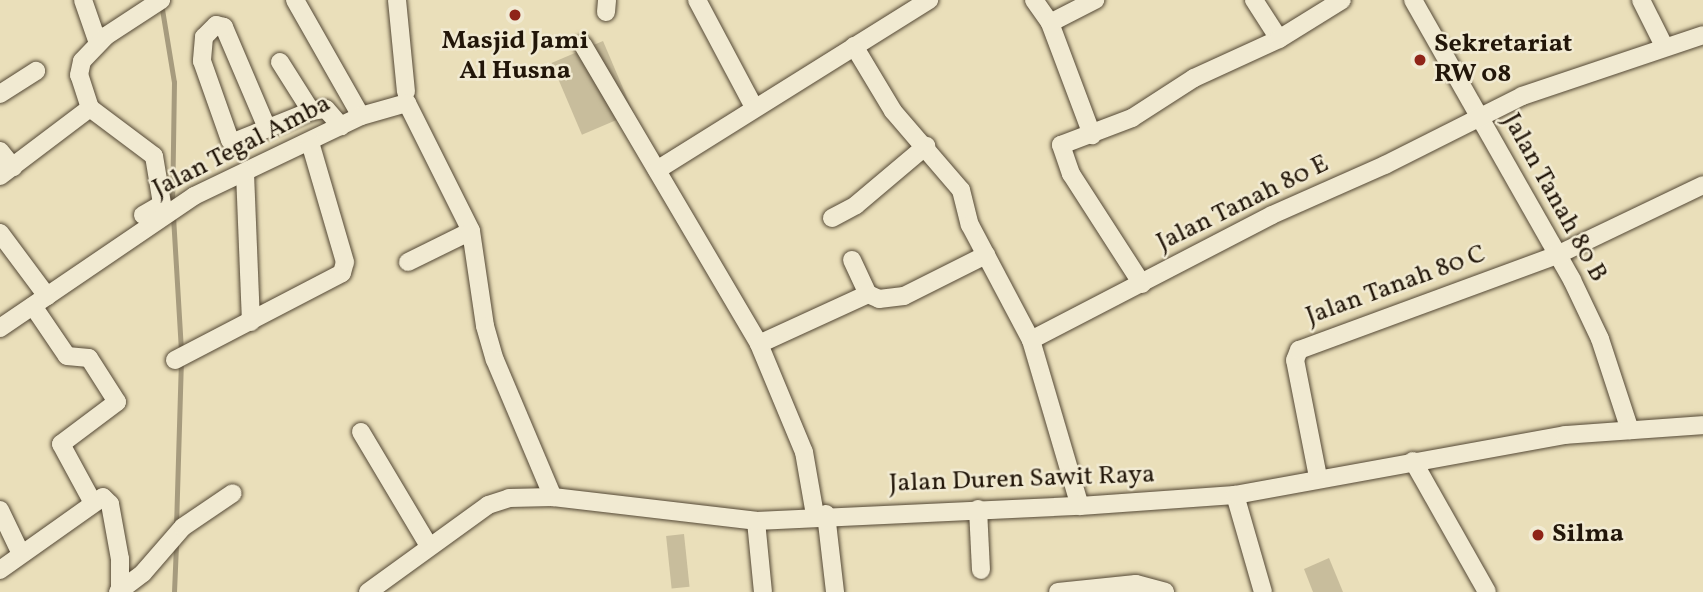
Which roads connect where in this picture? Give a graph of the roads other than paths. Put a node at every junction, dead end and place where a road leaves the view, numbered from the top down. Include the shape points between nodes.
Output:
1 (83, 0) edge
2 (295, 0) edge
3 (397, 0) edge
4 (697, 0) edge
5 (929, 0) edge
6 (1034, 0) edge
7 (1095, 0) edge
8 (1254, 0) edge
9 (1342, 0) edge
10 (1412, 0) edge
11 (1640, 0) edge
12 (159, 2) edge
13 (1050, 23) junction
14 (1703, 35) edge
15 (1279, 39) junction
16 (98, 43) junction
17 (583, 45) dead end
18 (855, 46) junction
19 (1664, 46) junction
20 (280, 62) dead end
21 (36, 71) dead end
22 (0, 94) edge
23 (409, 99) junction
24 (754, 107) junction
25 (90, 108) junction
26 (311, 111) junction
27 (1478, 116) junction
28 (351, 121) junction
29 (267, 128) junction
30 (1092, 135) junction
31 (310, 142) junction
32 (926, 146) junction
33 (0, 151) edge
34 (657, 170) junction
35 (7, 172) edge
36 (246, 173) junction
37 (1703, 185) edge
38 (832, 218) dead end
39 (471, 231) junction
40 (0, 233) edge
41 (129, 239) junction
42 (986, 256) junction
43 (1555, 256) junction
44 (852, 260) dead end
45 (408, 262) dead end
46 (1142, 284) junction
47 (868, 294) junction
48 (40, 301) junction
49 (251, 321) junction
50 (0, 328) edge
51 (1031, 340) junction
52 (759, 344) junction
53 (175, 360) dead end
54 (1703, 425) edge
55 (1630, 430) junction
56 (361, 432) dead end
57 (1413, 461) junction
58 (1318, 477) junction
59 (233, 493) dead end
60 (1235, 495) junction
61 (539, 497) junction
62 (92, 501) junction
63 (1080, 506) junction
64 (978, 509) junction
65 (0, 510) edge
66 (821, 514) junction
67 (756, 521) junction
68 (429, 546) junction
69 (20, 552) junction
70 (0, 570) edge
71 (981, 570) dead end
72 (119, 591) edge
73 (368, 592) edge
74 (764, 592) edge
75 (835, 592) edge
76 (1058, 592) edge
77 (1165, 592) edge
78 (1263, 592) edge
79 (1487, 592) edge

1 - 16 street
2 - 28 street
3 - 23 street
4 - 24 street
5 - 18 street
6 - 13 street
7 - 13 street
8 - 15 street
9 - 15 street
10 - 27 street, Jalan Tanah 80 B
11 - 19 street
12 - 16 street
13 - 30 street
14 - 19 street, Jalan Tanah 80 E
15 - 30 street via 1194,78 1132,118
16 - 25 street via 79,69
17 - 34 street
18 - 24 street
18 - 32 street via 893,111
19 - 27 street, Jalan Tanah 80 E
20 - 26 street
21 - 22 street
23 - 28 street, Jalan Tegal Amba
23 - 39 street
24 - 34 street
25 - 35 street
25 - 41 street via 154,156 162,204 129,225
26 - 28 street via 326,109
26 - 29 street
27 - 43 street, Jalan Tanah 80 B
27 - 46 street, Jalan Tanah 80 E via 1385,165 1272,215
28 - 31 street, Jalan Tegal Amba
29 - 29 street via 236,141 226,135 202,61 204,37 216,25 223,27
30 - 46 street via 1060,148 1071,174
31 - 36 street, Jalan Tegal Amba
31 - 49 street via 344,268
32 - 38 street via 856,205
32 - 42 street via 961,190 970,225
33 - 35 street
34 - 52 street
36 - 41 street, Jalan Tegal Amba via 194,196
36 - 49 street
37 - 43 street, Jalan Tanah 80 C
39 - 45 street
39 - 61 street via 485,326
40 - 48 street
41 - 48 street, Jalan Tegal Amba
42 - 47 street via 904,296 879,299
42 - 51 street
43 - 55 street, Jalan Tanah 80 B via 1572,280 1600,339
43 - 58 street, Jalan Tanah 80 C via 1299,350 1295,360
44 - 47 street
46 - 51 street, Jalan Tanah 80 E
47 - 52 street
48 - 50 street, Jalan Tegal Amba
48 - 62 street via 67,356 89,358 117,402 61,443
49 - 53 street
51 - 63 street
52 - 66 street via 804,452
54 - 55 street, Jalan Duren Sawit Raya
55 - 57 street, Jalan Duren Sawit Raya via 1565,435
56 - 68 street
57 - 58 street, Jalan Duren Sawit Raya
57 - 79 street
58 - 60 street, Jalan Duren Sawit Raya
59 - 72 street via 183,527 143,573
60 - 63 street, Jalan Duren Sawit Raya
60 - 78 street
61 - 67 street, Jalan Duren Sawit Raya
61 - 68 street, Jalan Duren Sawit Raya via 488,505
62 - 69 street
62 - 72 street via 103,497 110,504
63 - 64 street, Jalan Duren Sawit Raya
64 - 66 street, Jalan Duren Sawit Raya
64 - 71 street
65 - 69 street
66 - 67 street, Jalan Duren Sawit Raya
66 - 75 street
67 - 74 street
68 - 73 street, Jalan Duren Sawit Raya
69 - 70 street
76 - 77 street via 1136,584

